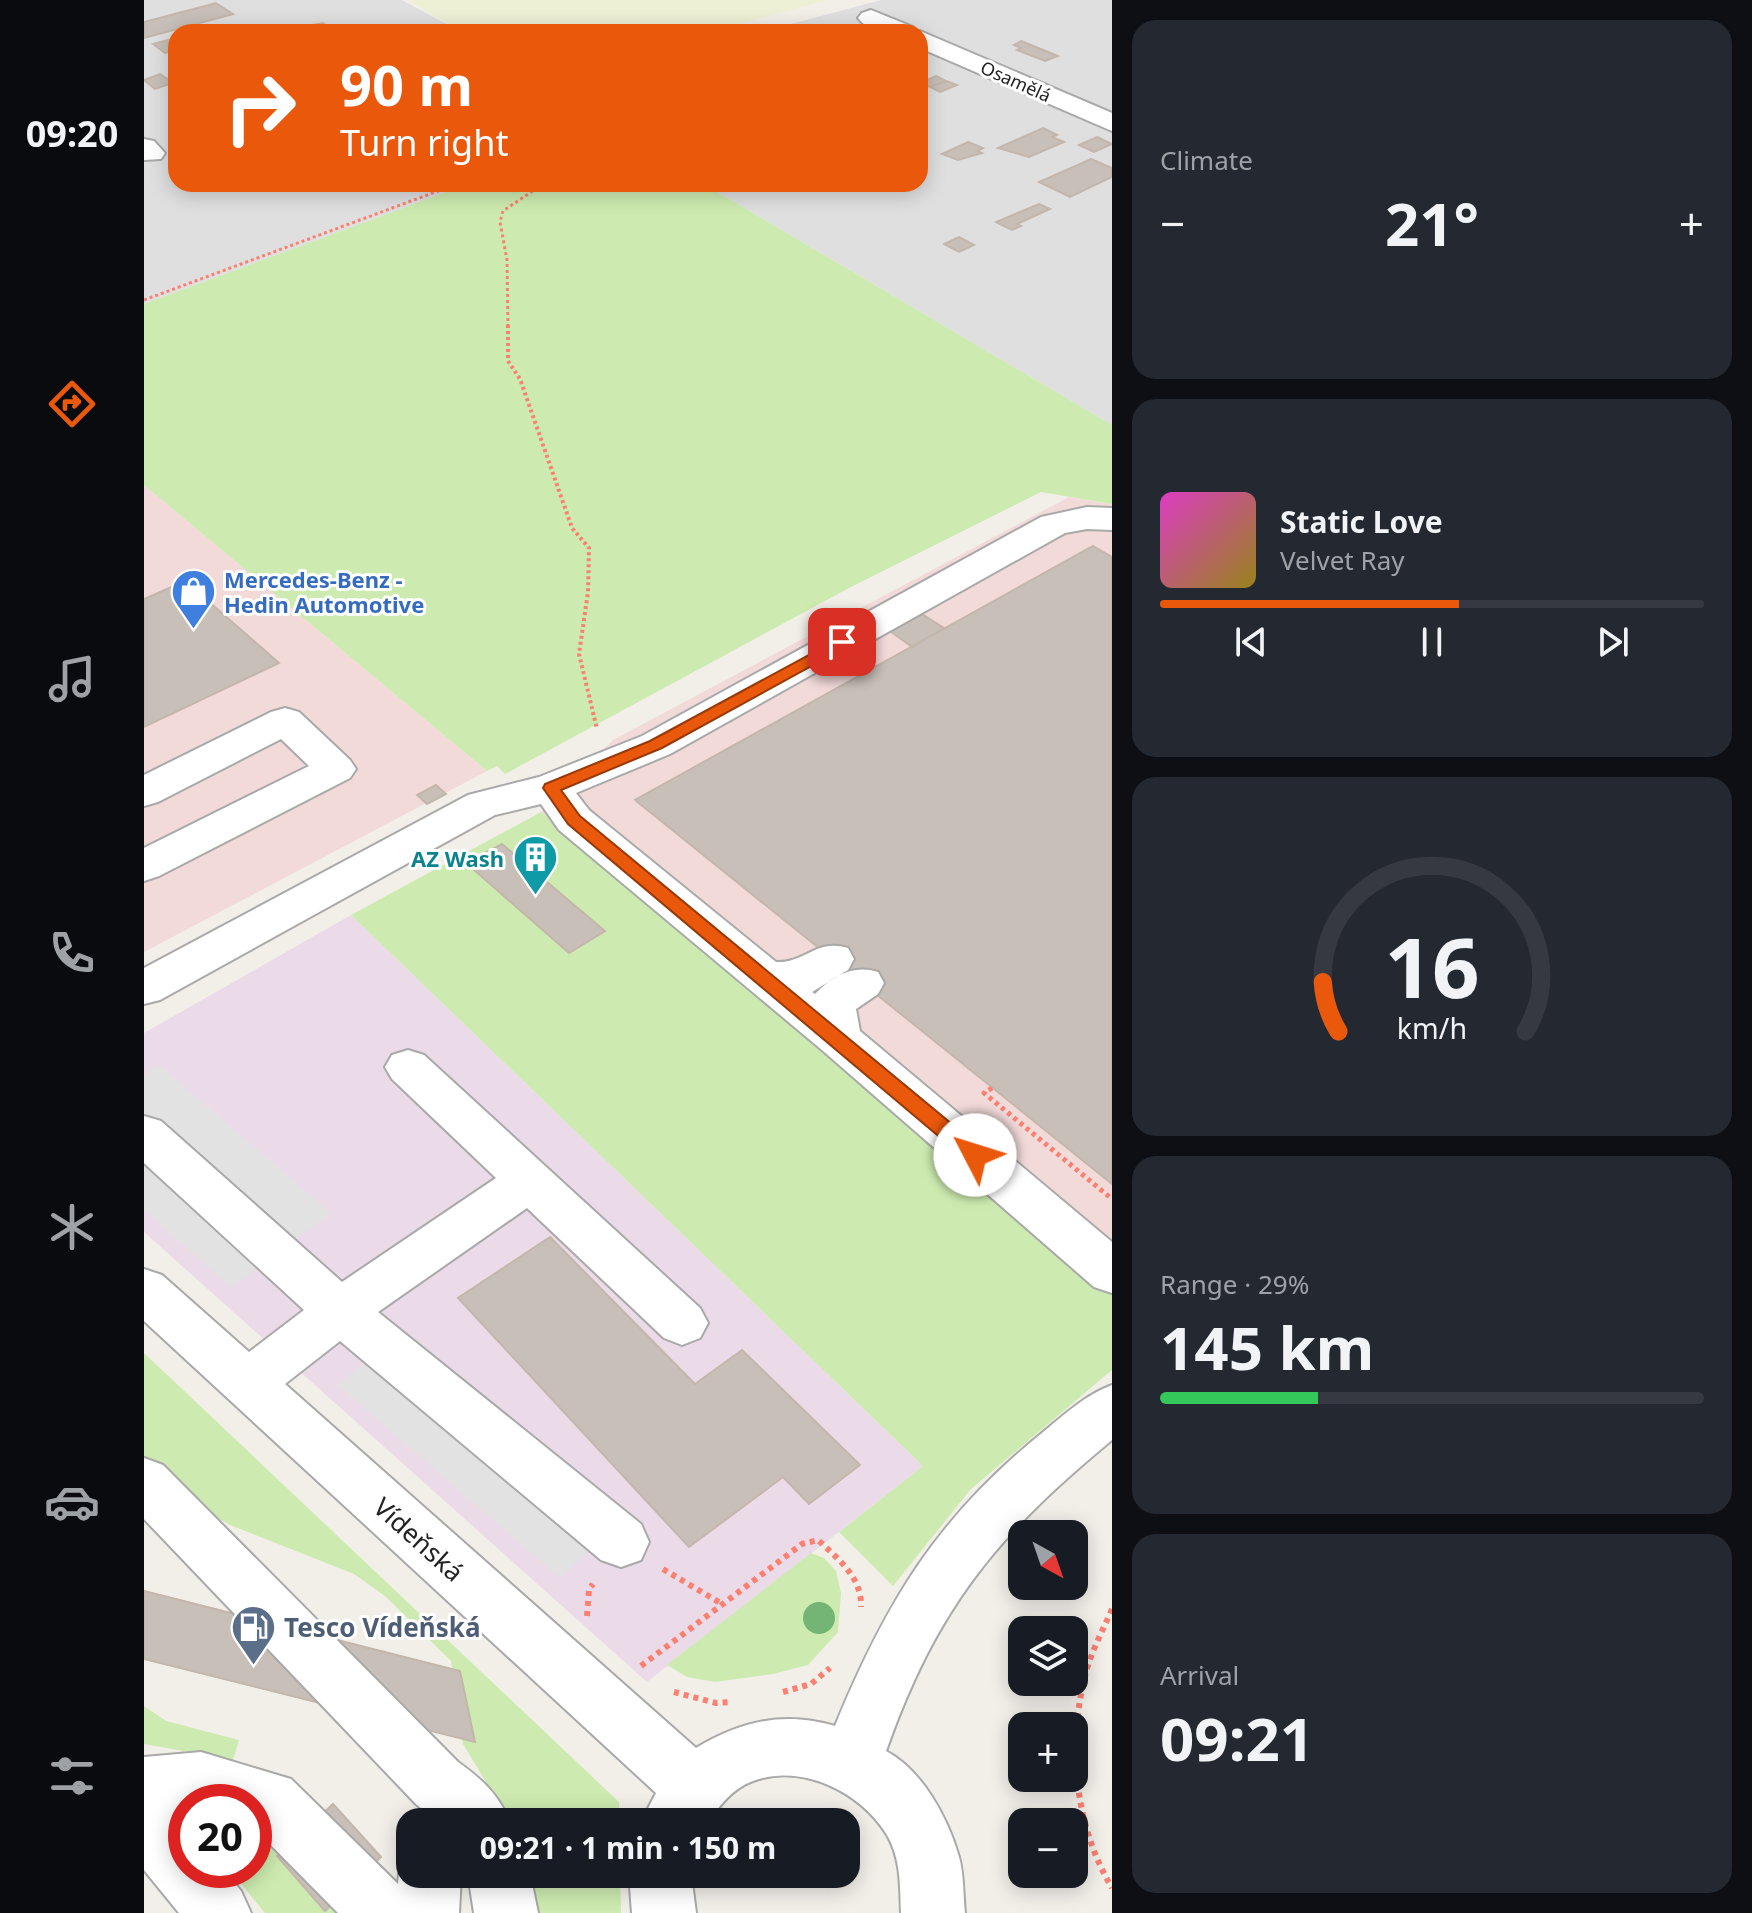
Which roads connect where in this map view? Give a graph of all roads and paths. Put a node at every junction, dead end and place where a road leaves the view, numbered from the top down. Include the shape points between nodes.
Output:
1 (871, 18) dead end
2 (885, 24) edge
3 (928, 42) edge
4 (1112, 123) edge
5 (144, 147) edge
6 (144, 155) edge
7 (435, 192) edge
8 (531, 192) edge
9 (144, 300) edge
10 (1112, 519) edge
11 (901, 639) dead end
12 (656, 745) junction
13 (610, 764) junction
14 (551, 788) junction
15 (144, 792) edge
16 (144, 866) edge
17 (765, 978) junction
18 (144, 988) edge
19 (838, 1038) junction
20 (408, 1067) dead end
21 (992, 1088) dead end
22 (144, 1134) edge
23 (527, 1182) junction
24 (1112, 1199) edge
25 (1112, 1272) edge
26 (149, 1304) edge
27 (340, 1311) junction
28 (682, 1323) dead end
29 (247, 1384) junction
30 (1112, 1408) edge
31 (144, 1482) edge
32 (169, 1527) edge
33 (621, 1542) dead end
34 (1112, 1609) edge
35 (860, 1612) dead end
36 (627, 1659) dead end
37 (835, 1664) dead end
38 (638, 1669) junction
39 (645, 1675) dead end
40 (665, 1688) dead end
41 (769, 1695) dead end
42 (742, 1700) dead end
43 (852, 1761) junction
44 (144, 1787) edge
45 (683, 1805) edge
46 (449, 1808) edge
47 (144, 1821) edge
48 (429, 1888) edge
49 (502, 1888) edge
50 (661, 1888) edge
51 (1112, 1888) edge
52 (219, 1913) edge
53 (383, 1913) edge
54 (427, 1913) edge
55 (506, 1913) edge
56 (664, 1913) edge
57 (933, 1913) edge

1 - 2 street
3 - 4 street, Osamělá
5 - 6 street via 151,153
7 - 9 path
8 - 13 path via 503,211 500,222 507,260 508,361 520,379 572,528 589,548 579,654
10 - 12 street via 1054,525
11 - 12 street via 751,720
12 - 13 street
13 - 14 street
14 - 17 street via 574,820
14 - 18 street via 482,805
15 - 16 street via 285,721 336,769
17 - 19 street
17 - 19 street via 802,979 847,971 833,1003
19 - 25 street
20 - 23 street
21 - 24 path via 984,1093
22 - 27 street
23 - 27 street
23 - 28 street
26 - 29 street, Vídeňská
27 - 29 street
27 - 33 street
29 - 45 street, Vídeňská
30 - 43 street via 976,1530 929,1592 892,1658
31 - 32 street
32 - 46 street
34 - 51 path via 1086,1672 1076,1747 1083,1826
35 - 38 path via 863,1601 848,1568 818,1540 802,1544
36 - 38 path
37 - 41 path via 811,1684
38 - 39 path
40 - 42 path via 716,1703
43 - 45 street via 796,1746 741,1755 716,1769
43 - 57 street via 893,1792 922,1834 934,1885
44 - 53 street via 201,1782 269,1800
47 - 52 street
48 - 54 street
49 - 55 street
50 - 56 street

